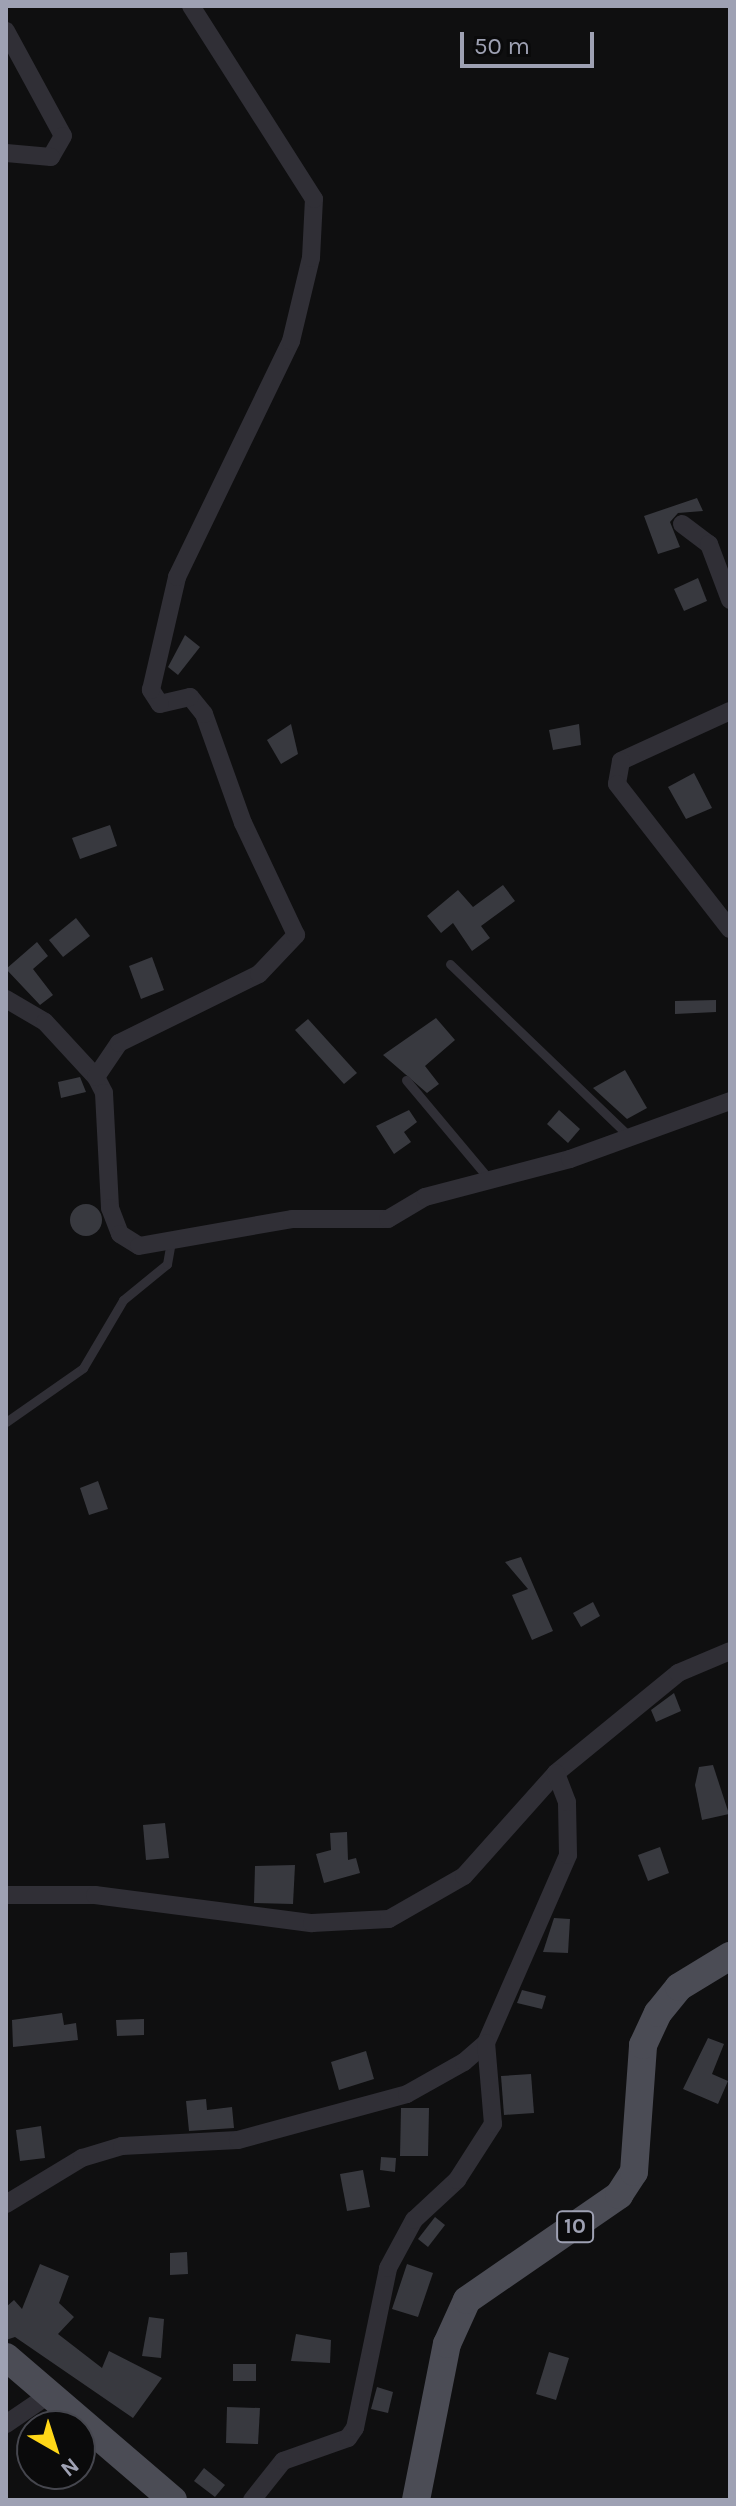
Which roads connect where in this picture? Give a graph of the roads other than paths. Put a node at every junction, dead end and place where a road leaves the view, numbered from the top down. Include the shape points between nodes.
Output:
1 (191, 6) edge
2 (6, 31) edge
3 (6, 153) edge
4 (682, 524) dead end
5 (730, 600) edge
6 (730, 711) edge
7 (730, 929) edge
8 (450, 964) dead end
9 (6, 999) edge
10 (96, 1077) junction
11 (406, 1080) dead end
12 (730, 1101) edge
13 (632, 1139) junction
14 (489, 1179) junction
15 (171, 1241) junction
16 (6, 1422) edge
17 (730, 1651) edge
18 (556, 1773) junction
19 (6, 1895) edge
20 (730, 1956) edge
21 (486, 2043) junction
22 (6, 2204) edge
23 (6, 2357) edge
24 (50, 2394) junction
25 (6, 2424) edge
26 (173, 2500) edge
27 (252, 2500) edge
28 (416, 2500) edge

1 - 10 street via 314,199 311,258 291,341 177,577 151,690 160,704 190,697 204,714 243,823 296,935 259,974 119,1043
2 - 3 street via 63,136 51,157
4 - 5 street via 709,544
6 - 7 street via 621,761 617,784
8 - 13 lane
9 - 10 street via 45,1022
10 - 15 street via 104,1093 110,1208 120,1234 139,1246
11 - 14 lane
12 - 13 street
13 - 14 street
14 - 15 street via 425,1197 388,1219 292,1219
15 - 16 lane via 167,1264 123,1300 83,1368
17 - 18 street via 678,1673
18 - 19 street via 464,1876 389,1919 312,1923 95,1895
18 - 21 street via 567,1802 568,1855
20 - 28 main road, 10 via 679,1987 658,2013 643,2045 634,2172 619,2195 467,2300 447,2344
21 - 22 street via 407,2094 238,2140 122,2146 50,2172
21 - 27 street via 493,2124 457,2180 414,2220 388,2268 355,2428 348,2438 283,2461
23 - 24 main road
24 - 25 street
24 - 26 main road

